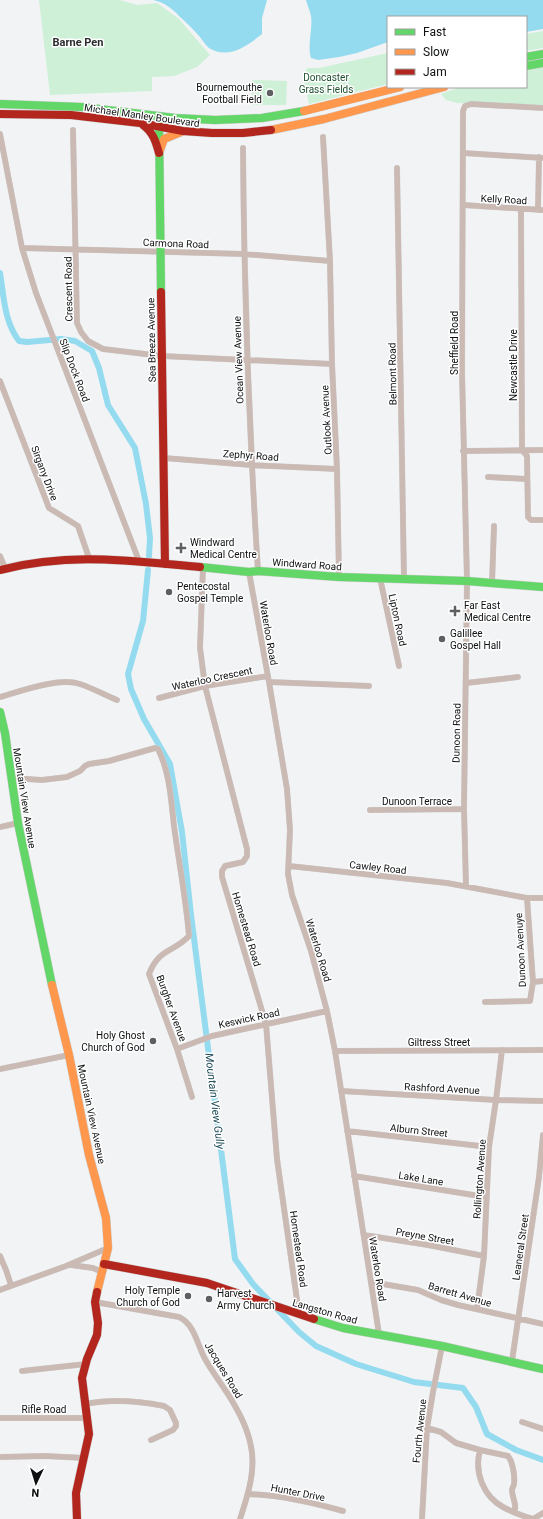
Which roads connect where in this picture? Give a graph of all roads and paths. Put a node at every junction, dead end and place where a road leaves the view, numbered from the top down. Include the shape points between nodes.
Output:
1 (543, 54) edge
2 (527, 57) edge
3 (543, 63) edge
4 (527, 66) edge
5 (396, 88) edge
6 (440, 88) edge
7 (0, 104) edge
8 (543, 108) edge
9 (0, 114) edge
10 (159, 116) junction
11 (140, 123) junction
12 (159, 127) junction
13 (73, 130) dead end
14 (183, 132) junction
15 (0, 134) edge
16 (324, 137) dead end
17 (244, 148) dead end
18 (159, 153) junction
19 (463, 153) junction
20 (541, 158) edge
21 (398, 168) dead end
22 (463, 205) junction
23 (521, 209) junction
24 (540, 210) edge
25 (22, 248) junction
26 (76, 249) junction
27 (160, 251) junction
28 (244, 254) junction
29 (330, 261) junction
30 (162, 356) junction
31 (247, 360) junction
32 (332, 364) junction
33 (0, 381) edge
34 (522, 450) junction
35 (543, 450) edge
36 (463, 451) junction
37 (164, 458) junction
38 (252, 465) junction
39 (337, 469) junction
40 (488, 477) dead end
41 (527, 479) junction
42 (543, 520) edge
43 (494, 526) dead end
44 (0, 556) edge
45 (89, 558) junction
46 (139, 561) junction
47 (165, 564) junction
48 (203, 567) junction
49 (2, 569) edge
50 (258, 571) junction
51 (249, 572) junction
52 (339, 577) junction
53 (380, 578) junction
54 (404, 580) junction
55 (467, 581) junction
56 (492, 584) junction
57 (543, 587) edge
58 (399, 666) dead end
59 (268, 676) junction
60 (518, 677) dead end
61 (269, 682) junction
62 (466, 683) junction
63 (205, 686) junction
64 (368, 686) dead end
65 (0, 697) edge
66 (159, 698) dead end
67 (117, 700) dead end
68 (0, 712) edge
69 (2, 735) edge
70 (11, 778) junction
71 (464, 809) junction
72 (370, 810) dead end
73 (18, 823) junction
74 (0, 827) edge
75 (289, 866) junction
76 (466, 886) junction
77 (527, 898) junction
78 (543, 898) edge
79 (543, 981) edge
80 (533, 982) junction
81 (485, 1002) dead end
82 (327, 1011) junction
83 (266, 1024) junction
84 (177, 1049) junction
85 (502, 1050) junction
86 (543, 1050) edge
87 (335, 1051) junction
88 (69, 1055) junction
89 (0, 1069) edge
90 (341, 1091) junction
91 (192, 1097) dead end
92 (496, 1100) junction
93 (543, 1101) edge
94 (347, 1131) junction
95 (543, 1136) edge
96 (489, 1147) junction
97 (354, 1176) junction
98 (486, 1197) junction
99 (364, 1235) junction
100 (108, 1248) junction
101 (0, 1256) edge
102 (484, 1256) junction
103 (66, 1266) junction
104 (103, 1268) junction
105 (371, 1282) junction
106 (11, 1285) junction
107 (0, 1290) edge
108 (95, 1302) junction
109 (476, 1309) junction
110 (299, 1314) junction
111 (519, 1319) junction
112 (543, 1324) edge
113 (379, 1334) junction
114 (442, 1346) junction
115 (512, 1361) junction
116 (86, 1364) junction
117 (543, 1369) edge
118 (22, 1371) dead end
119 (85, 1404) junction
120 (0, 1418) edge
121 (88, 1418) junction
122 (522, 1422) dead end
123 (427, 1428) junction
124 (543, 1429) edge
125 (151, 1440) dead end
126 (480, 1450) junction
127 (0, 1457) edge
128 (85, 1458) junction
129 (248, 1494) junction
130 (343, 1511) dead end
131 (513, 1511) junction
132 (543, 1513) edge
133 (77, 1519) edge
134 (240, 1519) edge
135 (422, 1519) edge

1 - 2 main road
3 - 4 main road
5 - 10 main road, Michael Manley Boulevard via 289,114 249,119 176,119
6 - 14 main road, Michael Manley Boulevard via 280,129 243,133
7 - 10 main road, Michael Manley Boulevard via 69,105
8 - 19 street, Sheffield Road via 471,104 465,106
9 - 11 main road, Michael Manley Boulevard via 71,115
10 - 12 main road, Sea Breeze Avenue
11 - 12 main road, Michael Manley Boulevard
11 - 18 main road via 148,128 155,138
12 - 14 main road, Michael Manley Boulevard
12 - 18 main road, Sea Breeze Avenue
13 - 26 street, Crescent Road
14 - 18 main road via 164,139
15 - 25 street, Slip Dock Road
16 - 29 street, Outlook Avenue
17 - 28 street, Ocean View Avenue
18 - 27 main road, Sea Breeze Avenue
19 - 20 street
19 - 22 street, Sheffield Road
20 - 24 street
21 - 54 street, Belmont Road
22 - 23 street, Kelly Road
22 - 36 street, Sheffield Road
23 - 24 street, Kelly Road
23 - 34 street, Newcastle Drive
25 - 26 street, Carmona Road
25 - 46 street, Slip Dock Road via 52,337
26 - 27 street, Carmona Road
26 - 30 street, Crescent Road via 77,323 88,341 103,349
27 - 28 street, Carmona Road
27 - 30 main road, Sea Breeze Avenue
28 - 29 street, Carmona Road
28 - 31 street, Ocean View Avenue
29 - 32 street, Outlook Avenue
30 - 31 street, Crescent Road
30 - 37 main road, Sea Breeze Avenue
31 - 32 street, Crescent Road
31 - 38 street, Ocean View Avenue
32 - 39 street, Outlook Avenue
33 - 45 street, Sirgany Drive via 49,508 78,526
34 - 35 street
34 - 36 street
34 - 41 street, Newcastle Drive via 527,456
36 - 55 street, Sheffield Road
37 - 38 street, Zephyr Road
37 - 47 main road, Sea Breeze Avenue
38 - 39 street, Zephyr Road
38 - 50 street, Ocean View Avenue
39 - 52 street, Outlook Avenue
40 - 41 street
41 - 42 street, Newcastle Drive via 528,517
43 - 56 street
44 - 49 street
45 - 46 main road, Windward Road
45 - 49 main road, Windward Road via 43,560
46 - 47 main road, Windward Road
47 - 48 main road, Windward Road
48 - 51 main road, Windward Road
48 - 63 street, Homestead Road via 200,632
50 - 51 main road, Windward Road
50 - 52 main road, Windward Road
51 - 59 street, Waterloo Road
52 - 53 main road, Windward Road
53 - 54 main road, Windward Road
53 - 58 street, Lipton Road
54 - 55 main road, Windward Road
55 - 56 main road, Windward Road
55 - 62 street, Dunoon Road
56 - 57 main road, Windward Road
59 - 61 street, Waterloo Road
59 - 63 street, Waterloo Crescent
60 - 62 street
61 - 64 street
61 - 75 street, Waterloo Road via 286,789 290,830
62 - 71 street, Dunoon Road
63 - 66 street, Waterloo Crescent
63 - 83 street, Homestead Road via 247,849 247,856 243,862 225,866 222,877
65 - 67 street via 69,682 79,683
68 - 69 main road, Mountain View Avenue
69 - 70 main road, Mountain View Avenue
70 - 73 main road, Mountain View Avenue
70 - 84 street, Burgher Avenue via 42,780 67,777 89,764 158,749 168,777 186,900 188,936 161,954 149,974
71 - 72 street, Dunoon Terrace
71 - 76 street, Dunoon Road
73 - 74 street
73 - 88 main road, Mountain View Avenue
75 - 76 street, Cawley Road
75 - 82 street, Waterloo Road via 292,895 311,951
76 - 77 street, Cawley Road
77 - 78 street, Cawley Road
77 - 80 street, Dunoon Avenuye
79 - 80 street
80 - 81 street, Dunoon Avenuye via 530,1000
82 - 83 street, Keswick Road
82 - 87 street, Waterloo Road
83 - 84 street, Keswick Road via 203,1038
83 - 110 street, Homestead Road via 277,1159
84 - 91 street, Burgher Avenue
85 - 86 street, Giltress Street
85 - 87 street, Giltress Street
85 - 92 street, Rollington Avenue
87 - 90 street, Waterloo Road
88 - 89 street
88 - 100 main road, Mountain View Avenue via 89,1155 106,1218
90 - 92 street, Rashford Avenue
90 - 94 street, Waterloo Road
92 - 93 street, Rashford Avenue
92 - 96 street, Rollington Avenue
94 - 96 street, Alburn Street
94 - 97 street, Waterloo Road
95 - 111 street, Leaneral Street
96 - 98 street, Rollington Avenue
97 - 98 street, Lake Lane
97 - 99 street, Waterloo Road
98 - 102 street, Rollington Avenue
99 - 102 street, Preyne Street
99 - 105 street, Waterloo Road
100 - 103 street
100 - 104 main road, Mountain View Avenue
101 - 106 street
102 - 109 street, Rollington Avenue
103 - 104 street
103 - 106 street
104 - 108 main road, Mountain View Avenue
104 - 110 main road, Langston Road via 207,1283
105 - 109 street, Barrett Avenue via 418,1290 441,1300
105 - 113 street, Waterloo Road
106 - 107 street
108 - 116 main road, Mountain View Avenue via 97,1335
108 - 129 street, Jacques Road via 184,1320 246,1426 253,1456
109 - 111 street, Barrett Avenue
110 - 113 main road, Langston Road via 343,1328
111 - 112 street, Barrett Avenue
111 - 115 street, Leaneral Street
113 - 114 main road, Langston Road
114 - 115 main road, Langston Road
114 - 123 street, Fourth Avenue
115 - 117 main road, Langston Road
116 - 118 street
116 - 119 main road, Mountain View Avenue via 82,1378
119 - 121 main road, Mountain View Avenue
119 - 125 street via 112,1401 164,1406 170,1410 176,1426 173,1430
120 - 121 street, Rifle Road
121 - 128 main road, Mountain View Avenue via 89,1434
122 - 124 street
123 - 126 street via 441,1432 456,1443
123 - 135 street, Fourth Avenue
126 - 131 street via 479,1477 483,1488 504,1508
126 - 131 street via 498,1453 510,1459 514,1484 512,1490 516,1502
127 - 128 street
128 - 133 main road, Mountain View Avenue via 76,1493
129 - 130 street, Hunter Drive via 308,1501
129 - 134 street, Jacques Road
131 - 132 street via 533,1519

